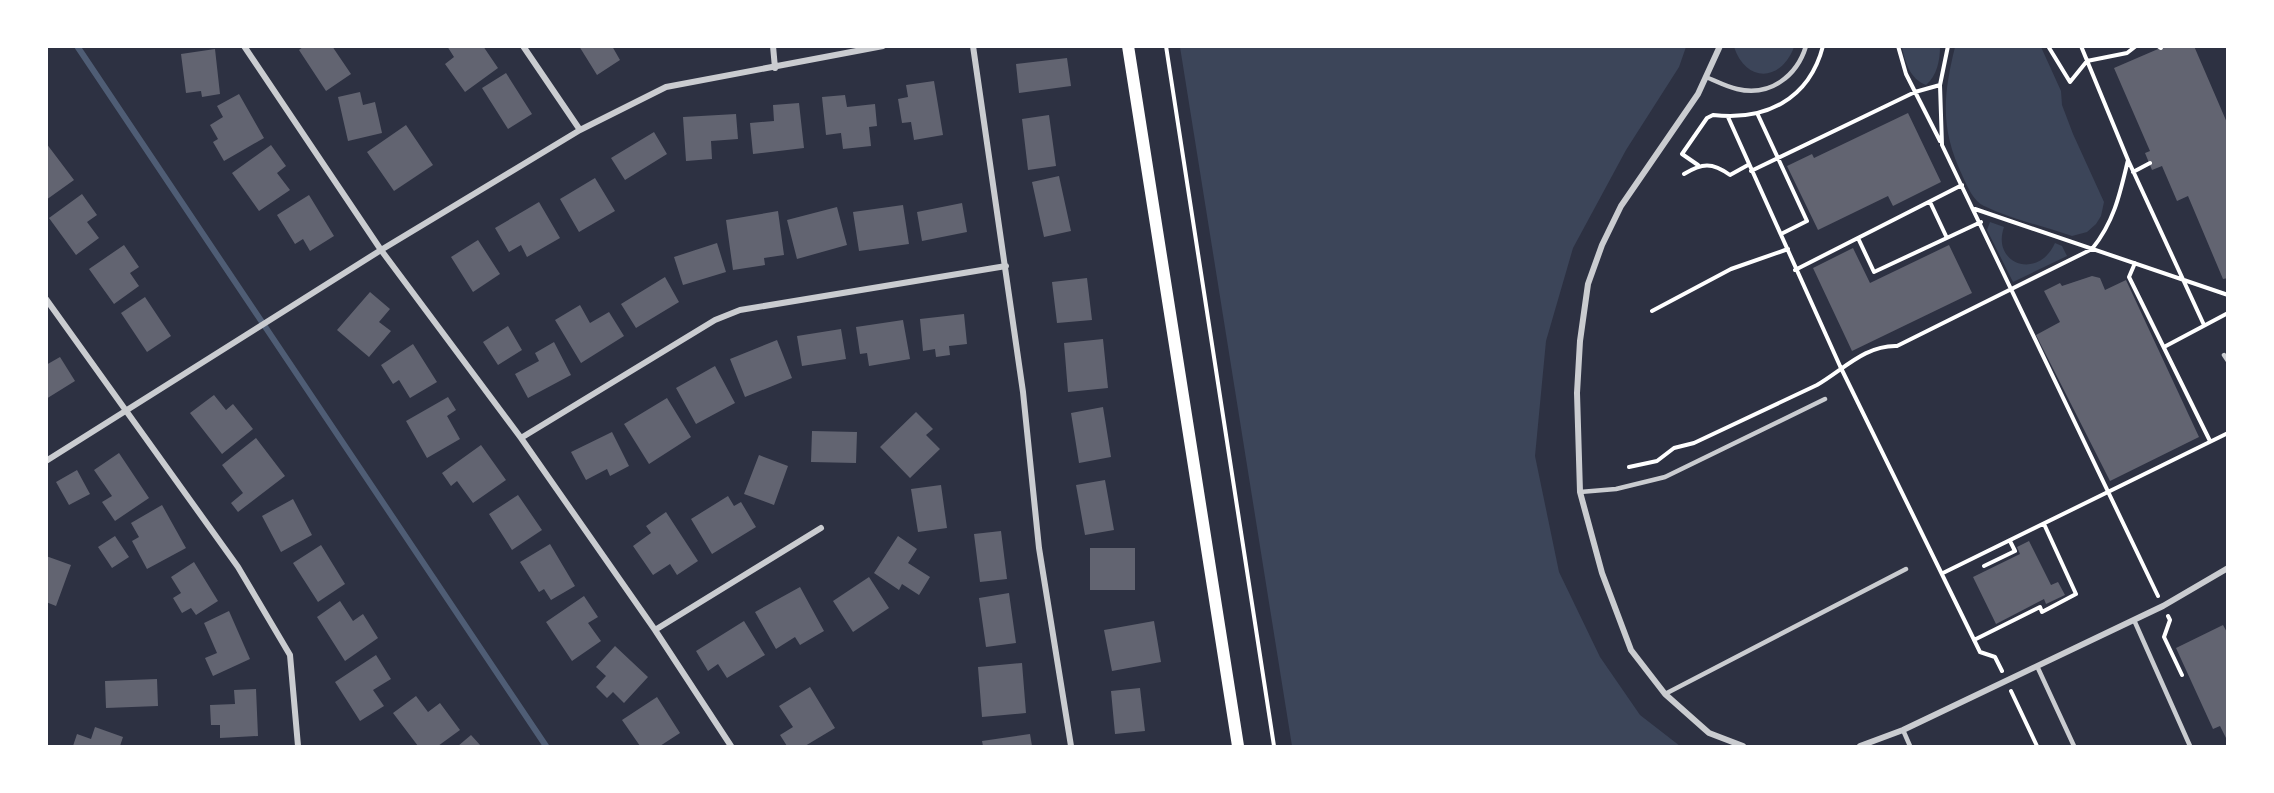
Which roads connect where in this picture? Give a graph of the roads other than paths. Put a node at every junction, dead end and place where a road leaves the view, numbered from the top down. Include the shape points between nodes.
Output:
1 (244, 46) edge
2 (523, 46) edge
3 (773, 46) edge
4 (883, 46) edge
5 (973, 46) edge
6 (1128, 46) edge
7 (1720, 46) edge
8 (1806, 46) edge
9 (775, 68) junction
10 (1706, 77) junction
11 (579, 130) junction
12 (381, 250) junction
13 (1006, 266) junction
14 (46, 299) edge
15 (2224, 355) dead end
16 (2228, 361) edge
17 (1825, 399) dead end
18 (128, 412) junction
19 (521, 438) junction
20 (46, 461) edge
21 (1580, 492) junction
22 (821, 528) dead end
23 (2228, 568) edge
24 (1906, 569) dead end
25 (2133, 620) junction
26 (655, 630) junction
27 (2037, 666) junction
28 (1665, 694) junction
29 (1903, 730) junction
30 (298, 747) edge
31 (731, 747) edge
32 (1071, 747) edge
33 (1238, 747) edge
34 (1743, 747) edge
35 (1860, 747) edge
36 (1910, 747) edge
37 (2074, 747) edge
38 (2190, 747) edge

1 - 12 street
2 - 11 street
3 - 9 street
4 - 9 street
5 - 13 street
6 - 33 main road
7 - 10 street
8 - 10 lane via 1790,77 1764,89 1738,90
9 - 11 street via 666,87
10 - 21 street via 1621,206 1588,284 1577,393
11 - 12 street
12 - 18 street
12 - 19 street
13 - 19 street via 740,310 715,320
13 - 32 street via 1039,549
14 - 18 street
15 - 16 lane
17 - 21 lane via 1665,477 1616,489
18 - 20 street
18 - 30 street via 238,567 290,654
19 - 26 street
21 - 28 street via 1602,573 1631,650
22 - 26 street
23 - 25 street
24 - 28 lane
25 - 27 street
25 - 38 lane
26 - 31 street
27 - 29 street
27 - 37 lane
28 - 34 street via 1709,733
29 - 35 street
29 - 36 lane

